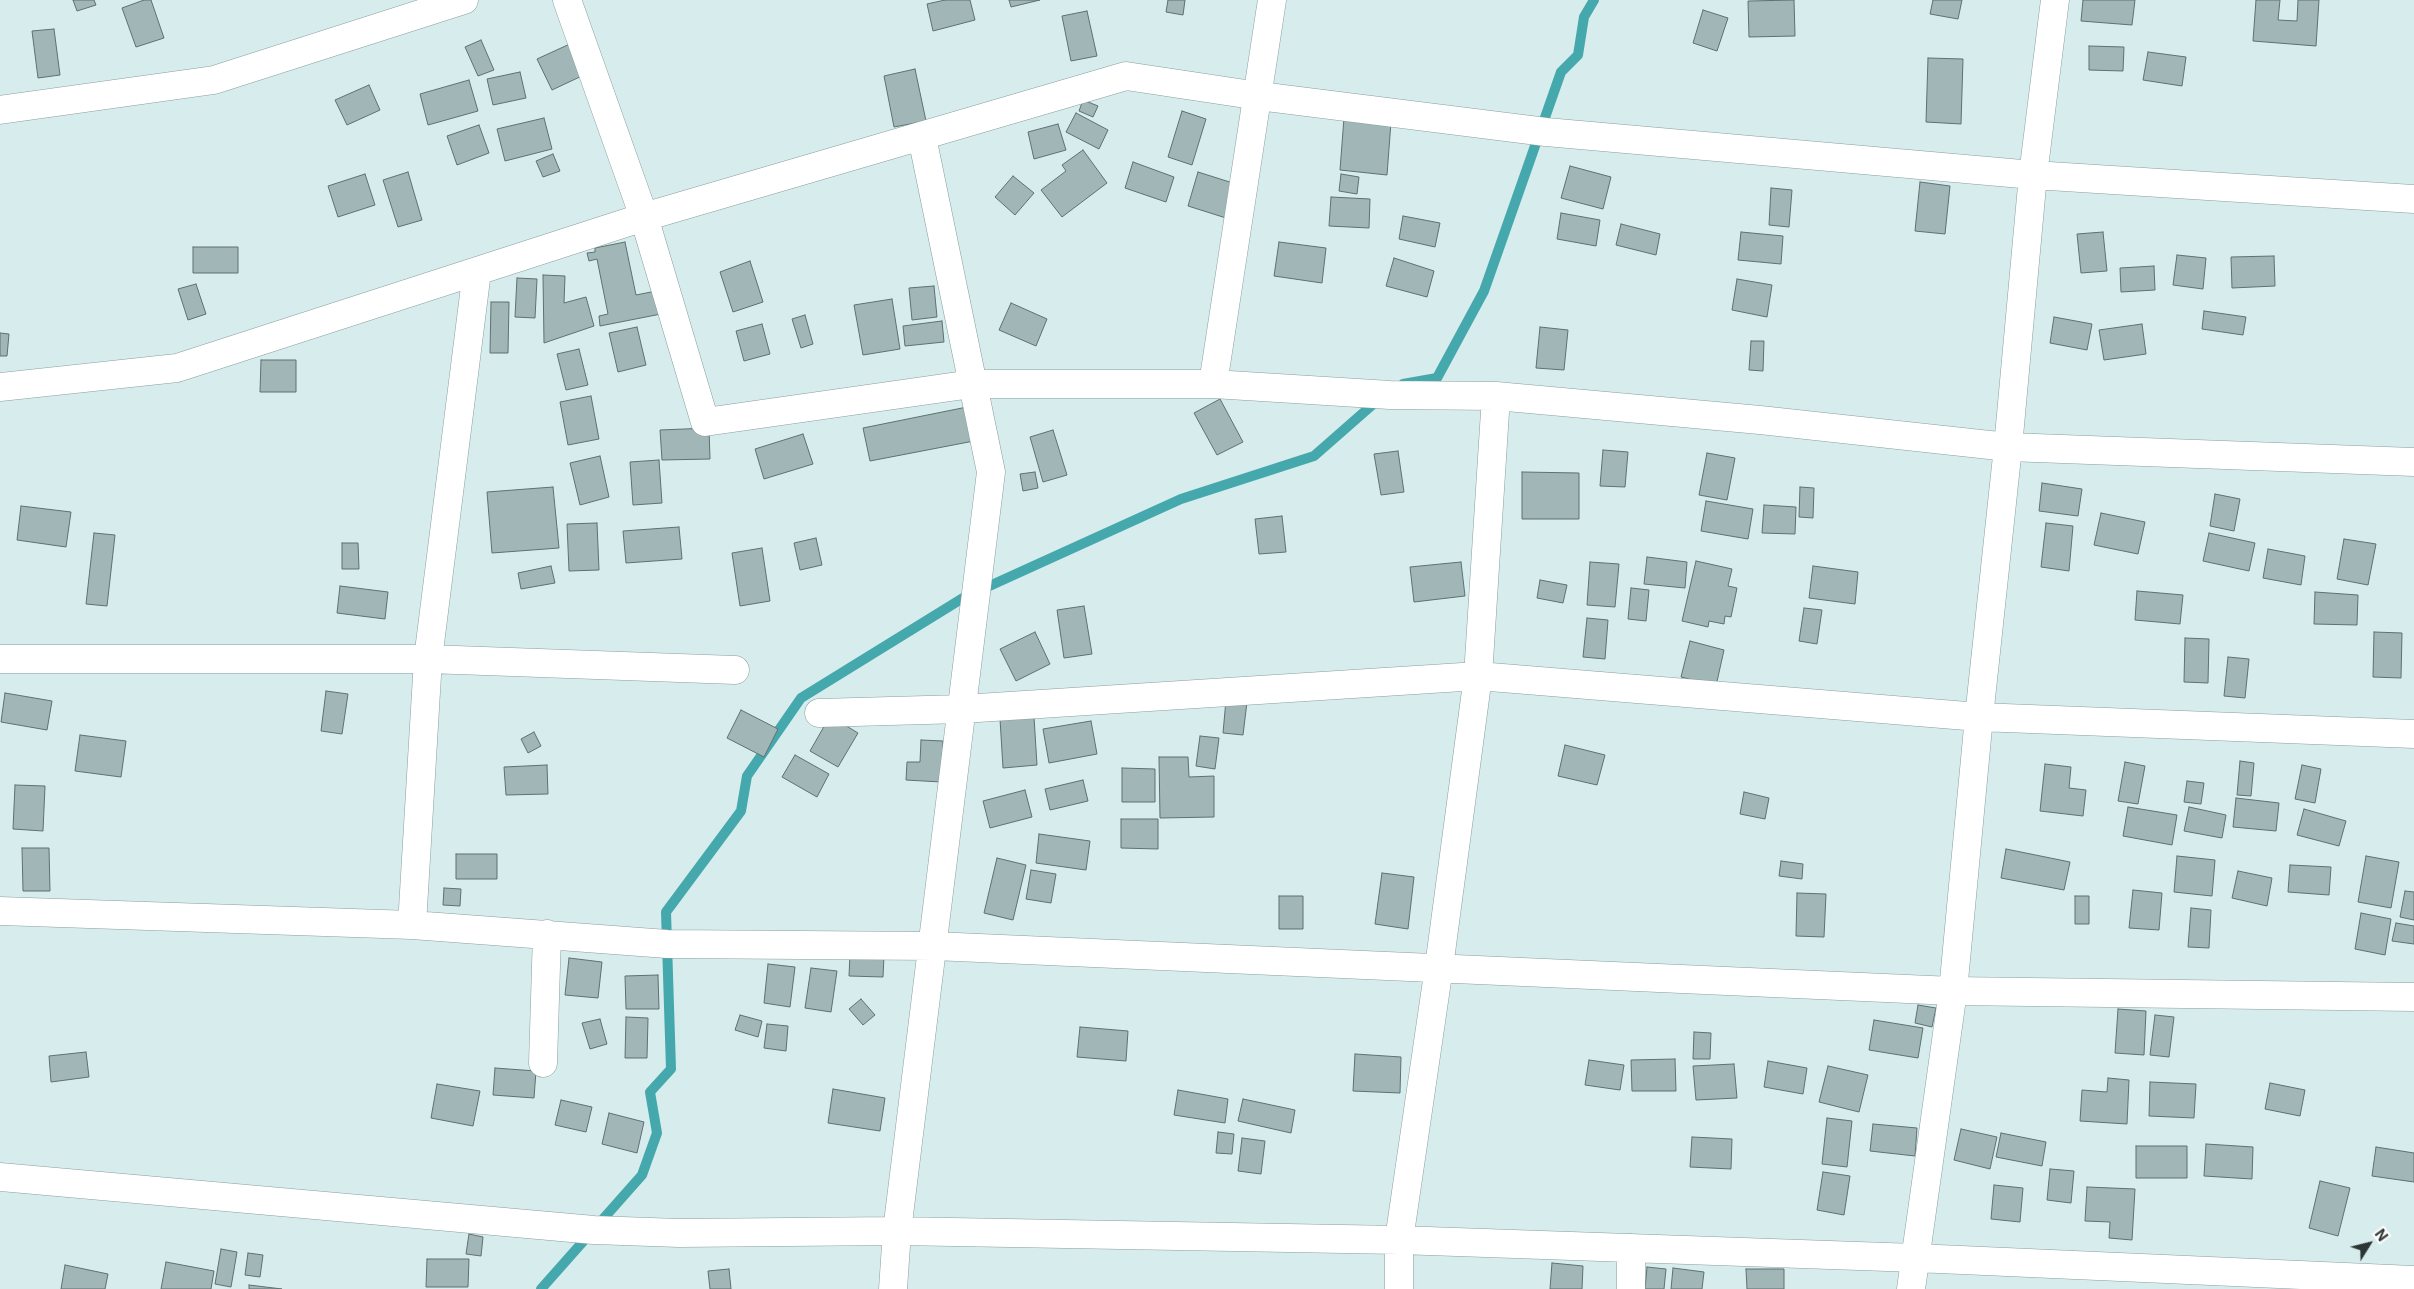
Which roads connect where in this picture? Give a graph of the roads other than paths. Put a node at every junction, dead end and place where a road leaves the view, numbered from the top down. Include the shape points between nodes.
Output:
1 (464, 0) edge
2 (567, 0) edge
3 (1272, 0) edge
4 (2056, 0) edge
5 (1259, 96) junction
6 (0, 110) edge
7 (922, 137) junction
8 (2033, 175) junction
9 (2414, 199) edge
10 (644, 217) junction
11 (477, 271) junction
12 (972, 384) junction
13 (1213, 384) junction
14 (0, 387) edge
15 (1496, 396) junction
16 (2008, 447) junction
17 (2414, 462) edge
18 (0, 659) edge
19 (428, 659) junction
20 (735, 670) dead end
21 (1478, 676) junction
22 (962, 709) junction
23 (819, 713) dead end
24 (1979, 717) junction
25 (2414, 734) edge
26 (0, 912) edge
27 (412, 925) junction
28 (547, 934) junction
29 (934, 946) junction
30 (1439, 968) junction
31 (1953, 991) junction
32 (2414, 997) edge
33 (543, 1063) dead end
34 (0, 1177) edge
35 (897, 1231) junction
36 (1399, 1240) junction
37 (1631, 1248) junction
38 (1916, 1258) junction
39 (2414, 1280) edge
40 (893, 1289) edge
41 (1399, 1289) edge
42 (1631, 1289) edge
43 (1911, 1289) edge

1 - 6 street via 214,80
2 - 10 street
3 - 5 street
4 - 8 street
5 - 7 street via 1126,76
5 - 8 street via 1538,131
5 - 13 street
7 - 10 street
7 - 12 street
8 - 9 street
8 - 16 street
10 - 11 street
10 - 12 street via 705,422
11 - 14 street via 177,368
11 - 19 street
12 - 13 street
12 - 22 street via 991,472
13 - 15 street via 1384,394
15 - 16 street
15 - 21 street
16 - 17 street
16 - 24 street
18 - 19 street
19 - 20 street
19 - 27 street
21 - 22 street
21 - 24 street
21 - 30 street
22 - 23 street
22 - 29 street
24 - 25 street
24 - 31 street
26 - 27 street
27 - 28 street
28 - 29 street via 667,944
28 - 33 street
29 - 30 street
29 - 35 street
30 - 31 street
30 - 36 street
31 - 32 street
31 - 38 street
34 - 35 street via 594,1230 679,1233
35 - 36 street
35 - 40 street
36 - 37 street
36 - 41 street
37 - 38 street
37 - 42 street
38 - 39 street
38 - 43 street

